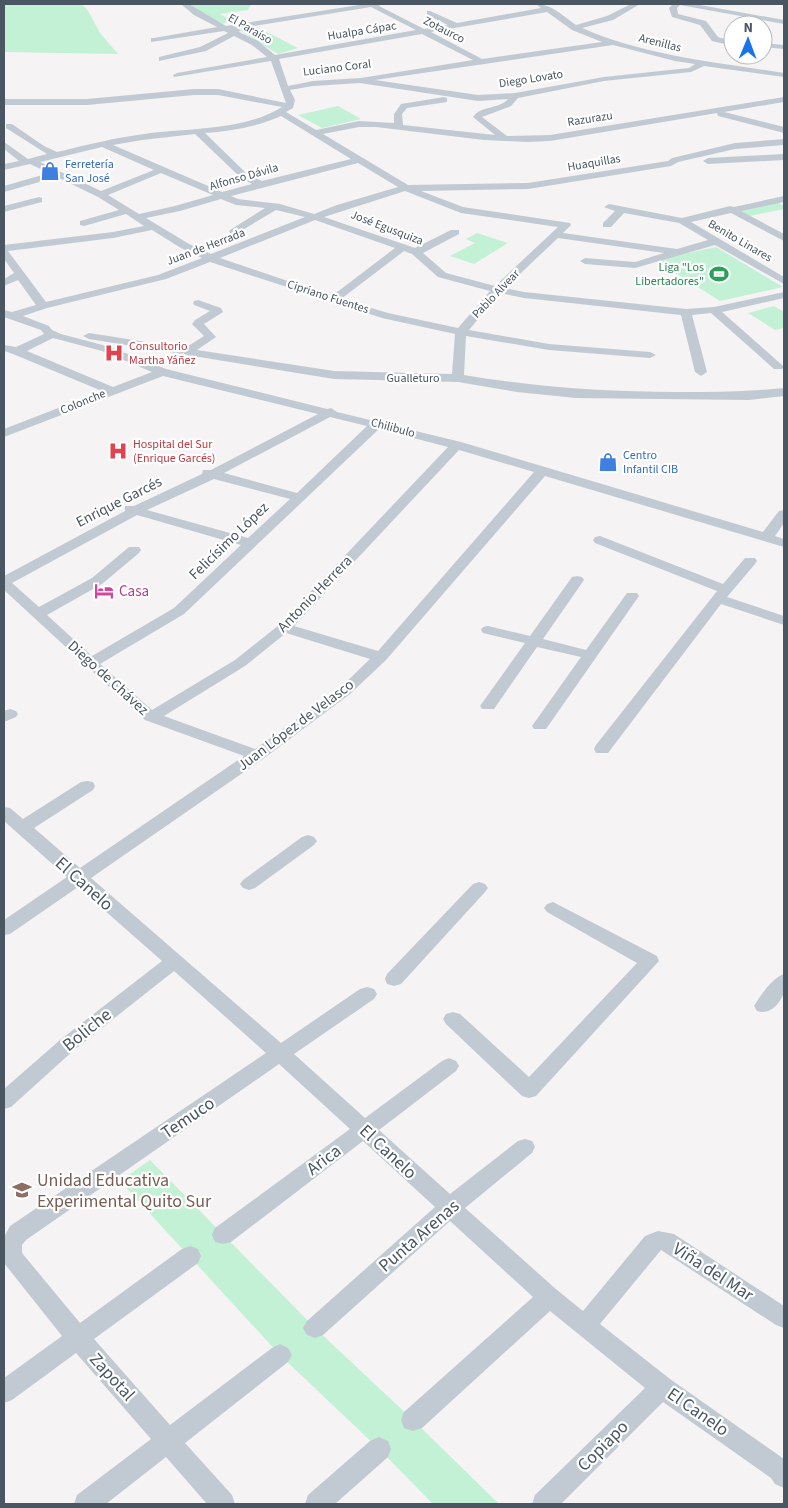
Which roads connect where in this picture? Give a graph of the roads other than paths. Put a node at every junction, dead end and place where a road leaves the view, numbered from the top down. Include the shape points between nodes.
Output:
1 (185, 4) edge
2 (373, 4) edge
3 (540, 4) edge
4 (636, 4) edge
5 (677, 4) edge
6 (683, 4) edge
7 (550, 9) junction
8 (430, 13) dead end
9 (294, 18) junction
10 (784, 22) edge
11 (252, 24) junction
12 (309, 26) dead end
13 (457, 26) junction
14 (575, 28) junction
15 (221, 29) junction
16 (424, 32) junction
17 (234, 33) junction
18 (154, 40) dead end
19 (723, 41) edge
20 (613, 43) junction
21 (274, 58) junction
22 (481, 61) junction
23 (703, 63) junction
24 (178, 75) dead end
25 (784, 75) edge
26 (360, 80) junction
27 (285, 89) junction
28 (515, 96) junction
29 (467, 97) junction
30 (784, 100) edge
31 (4, 102) edge
32 (290, 106) junction
33 (714, 112) junction
34 (282, 113) junction
35 (9, 126) dead end
36 (399, 126) junction
37 (196, 130) junction
38 (784, 130) edge
39 (315, 133) junction
40 (507, 140) junction
41 (784, 142) edge
42 (102, 144) junction
43 (4, 145) edge
44 (56, 155) junction
45 (784, 157) edge
46 (357, 160) junction
47 (28, 162) junction
48 (671, 163) junction
49 (4, 167) edge
50 (161, 170) junction
51 (57, 174) junction
52 (261, 184) junction
53 (406, 188) junction
54 (4, 189) edge
55 (101, 195) junction
56 (221, 196) junction
57 (39, 200) dead end
58 (783, 200) edge
59 (275, 206) junction
60 (609, 208) dead end
61 (4, 209) edge
62 (730, 209) junction
63 (621, 210) junction
64 (127, 211) junction
65 (138, 217) junction
66 (315, 217) junction
67 (682, 221) junction
68 (84, 223) dead end
69 (566, 225) joint
70 (607, 225) dead end
71 (152, 227) junction
72 (234, 232) dead end
73 (455, 232) dead end
74 (557, 234) junction
75 (784, 238) edge
76 (716, 241) junction
77 (403, 247) junction
78 (4, 248) edge
79 (4, 252) edge
80 (416, 252) junction
81 (681, 253) junction
82 (213, 259) junction
83 (585, 261) dead end
84 (19, 276) junction
85 (784, 281) edge
86 (4, 283) edge
87 (497, 290) junction
88 (784, 295) edge
89 (333, 300) junction
90 (198, 303) dead end
91 (43, 306) junction
92 (714, 310) junction
93 (686, 312) junction
94 (8, 315) edge
95 (49, 331) junction
96 (460, 332) junction
97 (4, 348) edge
98 (17, 351) junction
99 (186, 352) junction
100 (650, 355) dead end
101 (778, 367) dead end
102 (162, 372) junction
103 (701, 372) dead end
104 (458, 378) junction
105 (112, 391) junction
106 (784, 392) edge
107 (325, 411) junction
108 (377, 424) junction
109 (4, 434) edge
110 (457, 445) junction
111 (199, 470) junction
112 (542, 470) junction
113 (213, 474) junction
114 (297, 498) junction
115 (130, 509) junction
116 (784, 514) edge
117 (766, 538) junction
118 (600, 540) dead end
119 (250, 543) junction
120 (784, 543) edge
121 (134, 550) dead end
122 (750, 561) dead end
123 (4, 570) edge
124 (577, 580) dead end
125 (4, 582) edge
126 (723, 594) junction
127 (632, 596) dead end
128 (38, 614) junction
129 (784, 621) edge
130 (284, 628) junction
131 (488, 630) dead end
132 (590, 656) junction
133 (381, 657) junction
134 (90, 663) junction
135 (488, 706) dead end
136 (151, 717) junction
137 (540, 726) dead end
138 (602, 749) dead end
139 (257, 755) junction
140 (87, 786) dead end
141 (4, 812) edge
142 (22, 828) junction
143 (308, 841) dead end
144 (78, 878) junction
145 (249, 884) dead end
146 (479, 888) dead end
147 (553, 908) dead end
148 (4, 929) edge
149 (173, 962) junction
150 (394, 979) dead end
151 (784, 981) edge
152 (368, 994) dead end
153 (764, 1006) dead end
154 (453, 1019) dead end
155 (281, 1054) junction
156 (449, 1066) dead end
157 (4, 1102) edge
158 (364, 1130) junction
159 (525, 1147) dead end
160 (449, 1208) junction
161 (222, 1235) dead end
162 (11, 1244) joint
163 (190, 1256) dead end
164 (549, 1297) junction
165 (784, 1318) edge
166 (586, 1324) junction
167 (315, 1328) dead end
168 (79, 1339) junction
169 (280, 1355) dead end
170 (662, 1387) junction
171 (4, 1392) edge
172 (413, 1420) dead end
173 (168, 1440) junction
174 (379, 1449) dead end
175 (784, 1476) edge
176 (86, 1504) edge
177 (223, 1504) edge
178 (317, 1504) edge
179 (544, 1504) edge

1 - 15 street, El Paraíso
2 - 9 street
2 - 16 street, Zotaurco
3 - 7 street, Arenillas
4 - 14 street via 610,18
5 - 19 street via 673,8 676,15 703,23 715,39
6 - 10 street
7 - 13 street, Hualpa Cápac
7 - 14 street, Arenillas
8 - 13 street
9 - 11 street
9 - 12 street
11 - 15 street
11 - 17 street
13 - 16 street, Hualpa Cápac
14 - 20 street, Arenillas
15 - 17 street, El Paraíso
15 - 17 street via 201,34 163,55 203,49
15 - 18 street
16 - 21 street, Hualpa Cápac
16 - 22 street, Zotaurco
17 - 21 street, El Paraíso via 255,43
20 - 22 street, Luciano Coral
20 - 23 street, Arenillas
21 - 24 street, Hualpa Cápac
21 - 27 street, El Paraíso
22 - 26 street, Luciano Coral
23 - 25 street, Arenillas
23 - 28 street, Diego Lovato via 692,70 604,79
26 - 27 street, Luciano Coral via 309,83
26 - 29 street, Diego Lovato
27 - 32 street, Luciano Coral via 292,100
28 - 29 street, Diego Lovato
28 - 40 street via 508,104 480,113 477,117
29 - 36 street via 404,106 398,114
30 - 33 street, Razurazu
31 - 32 street via 87,102 194,92 233,95
32 - 34 street
33 - 38 street
33 - 40 street, Razurazu via 550,138
34 - 37 street via 243,125
34 - 39 street
35 - 44 street
36 - 39 street, Razurazu via 359,124
36 - 40 street, Razurazu
37 - 42 street
37 - 52 street via 244,176
39 - 46 street
41 - 48 street, Huaquillas via 735,146
42 - 44 street
42 - 50 street, José Egusquiza
43 - 47 street, Cipriano Fuentes
44 - 47 street
45 - 48 street
46 - 52 street, Alfonso Dávila
46 - 53 street
47 - 49 street
47 - 51 street, Cipriano Fuentes
48 - 53 street, Huaquillas via 528,186
50 - 55 street
50 - 56 street, José Egusquiza
51 - 54 street
51 - 55 street, Cipriano Fuentes
52 - 56 street, Alfonso Dávila
53 - 66 street, Juan de Herrada
53 - 69 street via 461,210
55 - 64 street, Cipriano Fuentes
56 - 59 street, José Egusquiza via 238,202
56 - 65 street, Alfonso Dávila via 177,210
57 - 61 street
58 - 62 street
59 - 66 street, José Egusquiza
59 - 72 street
60 - 63 street
62 - 67 street
62 - 75 street
63 - 67 street
63 - 70 street
64 - 65 street, Cipriano Fuentes
64 - 68 street
65 - 71 street, Cipriano Fuentes
66 - 77 street, José Egusquiza
66 - 82 street, Juan de Herrada
67 - 76 street, Benito Linares
69 - 74 street, Pablo Alvear
71 - 78 street
71 - 82 street, Cipriano Fuentes
73 - 80 street
74 - 81 street
74 - 87 street, Pablo Alvear
76 - 81 street
76 - 85 street, Benito Linares
77 - 80 street, José Egusquiza
77 - 89 street
79 - 84 street
80 - 87 street, José Egusquiza via 442,275
81 - 83 street via 635,265
82 - 89 street, Cipriano Fuentes
82 - 91 street, Juan de Herrada via 136,285
84 - 86 street
84 - 91 street
87 - 93 street, José Egusquiza
87 - 96 street, Pablo Alvear
88 - 92 street, José Egusquiza
89 - 96 street, Cipriano Fuentes via 386,316
90 - 99 street via 217,312 198,324 210,337
91 - 94 street, Juan de Herrada
92 - 93 street, José Egusquiza
92 - 101 street
93 - 103 street
94 - 95 street, Chilibulo
95 - 98 street
95 - 99 street, Gualleturo
95 - 102 street, Chilibulo via 106,349
96 - 100 street, Cipriano Fuentes via 549,347
96 - 104 street, Pablo Alvear
97 - 98 street
98 - 105 street
99 - 104 street, Gualleturo via 334,375
102 - 105 street, Colonche
102 - 107 street, Chilibulo
104 - 106 street, Gualleturo via 576,394 749,396
105 - 109 street, Colonche
107 - 108 street, Chilibulo
107 - 111 street, Enrique Garcés
107 - 113 street, Enrique Garcés
108 - 110 street, Chilibulo
108 - 114 street, Felicísimo López
110 - 112 street, Chilibulo
110 - 130 street, Antonio Herrera
111 - 113 street
111 - 115 street, Enrique Garcés
112 - 117 street, Chilibulo
112 - 133 street, Juan López de Velasco
113 - 114 street
113 - 115 street, Enrique Garcés
114 - 119 street, Felicísimo López
115 - 119 street
115 - 123 street, Enrique Garcés
115 - 125 street, Enrique Garcés
116 - 117 street
117 - 120 street, Chilibulo
118 - 126 street
119 - 134 street, Felicísimo López via 179,612
121 - 128 street via 97,581
122 - 126 street
124 - 135 street
125 - 128 street, Diego de Chávez
126 - 129 street
126 - 138 street
127 - 132 street
128 - 134 street, Diego de Chávez
130 - 133 street
130 - 136 street, Antonio Herrera via 240,663
131 - 132 street
132 - 137 street
133 - 139 street, Juan López de Velasco via 345,691
134 - 136 street, Diego de Chávez
136 - 139 street, Diego de Chávez
139 - 144 street, Juan López de Velasco
140 - 142 street
141 - 142 street, El Canelo
142 - 144 street, El Canelo
143 - 145 street
144 - 148 street, Juan López de Velasco
144 - 149 street, El Canelo
146 - 150 street
147 - 154 street via 650,960 529,1090
149 - 155 street, El Canelo
149 - 157 street, Boliche via 67,1045
151 - 153 street
152 - 155 street, Temuco
155 - 158 street, El Canelo
155 - 162 street, Temuco via 18,1233
156 - 158 street, Arica
158 - 160 street, El Canelo
158 - 161 street, Arica
159 - 160 street, Punta Arenas
160 - 164 street, El Canelo
160 - 167 street, Punta Arenas
162 - 168 street, Zapotal via 11,1256
163 - 168 street
164 - 166 street, El Canelo
164 - 172 street
165 - 166 street, Viña del Mar via 666,1241 658,1240
166 - 170 street, El Canelo
168 - 171 street
168 - 173 street, Zapotal
169 - 173 street
170 - 175 street, El Canelo
170 - 179 street, Copiapo
173 - 176 street
173 - 177 street, Zapotal
174 - 178 street

